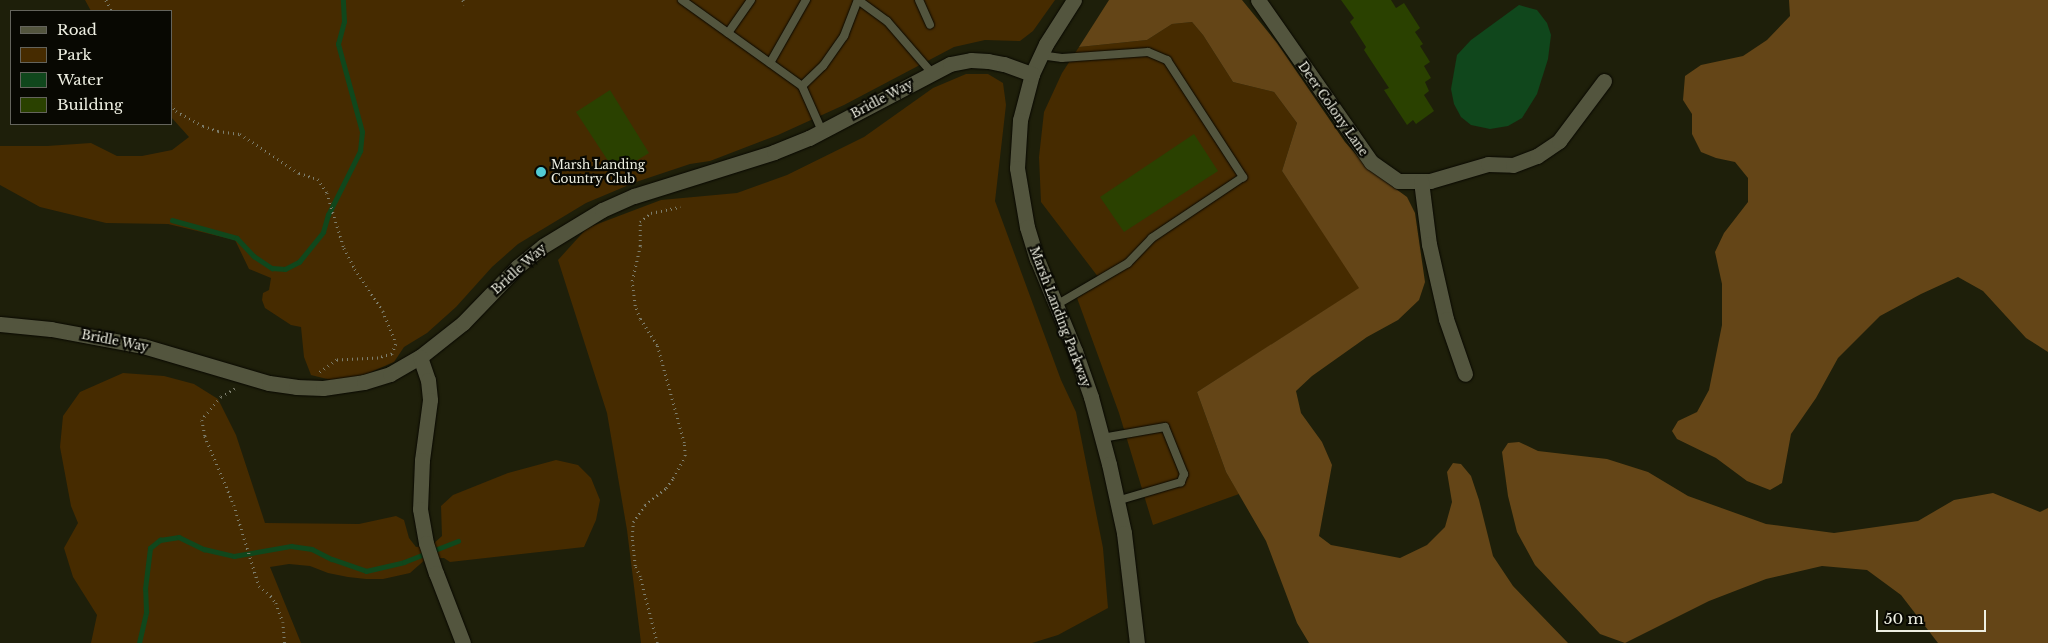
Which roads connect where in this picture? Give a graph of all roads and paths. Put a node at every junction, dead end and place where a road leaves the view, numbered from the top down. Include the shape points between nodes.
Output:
1 (464, 0) edge
2 (682, 0) edge
3 (751, 0) edge
4 (806, 0) edge
5 (858, 0) edge
6 (919, 0) edge
7 (1074, 0) edge
8 (1258, 0) edge
9 (692, 3) edge
10 (465, 5) dead end
11 (930, 26) dead end
12 (728, 33) junction
13 (1040, 55) junction
14 (770, 63) junction
15 (932, 72) junction
16 (1032, 74) junction
17 (1604, 81) dead end
18 (802, 86) junction
19 (172, 105) edge
20 (822, 131) junction
21 (1421, 181) junction
22 (680, 207) dead end
23 (340, 229) dead end
24 (1056, 305) junction
25 (0, 324) edge
26 (420, 356) junction
27 (1464, 374) dead end
28 (1102, 438) junction
29 (1117, 501) junction
30 (240, 521) dead end
31 (285, 643) edge
32 (463, 643) edge
33 (658, 643) edge
34 (1137, 643) edge

1 - 10 path
2 - 9 lane
3 - 12 lane
4 - 14 lane
5 - 15 lane via 887,21
5 - 18 lane via 844,36 823,66
6 - 11 lane
7 - 13 street, Marsh Landing Parkway
8 - 21 street, Deer Colony Lane via 1371,162 1398,181
9 - 12 lane
12 - 14 lane
13 - 16 street, Marsh Landing Parkway
13 - 24 lane via 1062,58 1148,52 1167,60 1243,177 1152,238 1128,263
14 - 18 lane
15 - 16 street, Bridle Way via 971,60 1004,64
15 - 20 street, Bridle Way
16 - 24 street, Marsh Landing Parkway via 1020,120 1017,168 1027,227
17 - 21 street, Deer Colony Lane via 1559,141 1537,156 1513,165 1488,164
18 - 20 lane
19 - 23 path via 203,126 240,134 299,173 318,179 327,193
20 - 26 street, Bridle Way via 774,152 634,196 571,227 517,267 463,322
21 - 27 street via 1429,244 1446,319
22 - 33 path via 651,214 640,222 640,246 632,281 640,320 657,345 685,456 666,488 645,505 633,522 635,566
24 - 28 street, Marsh Landing Parkway via 1075,351
25 - 26 street, Bridle Way via 51,329 143,346 269,383 296,387 323,388 364,382 390,374
26 - 32 street via 430,400 419,494 426,543
28 - 29 street, Marsh Landing Parkway
28 - 29 lane via 1164,427 1184,474 1182,482
29 - 34 street, Marsh Landing Parkway via 1132,586
30 - 31 path via 259,586 276,603 283,622

